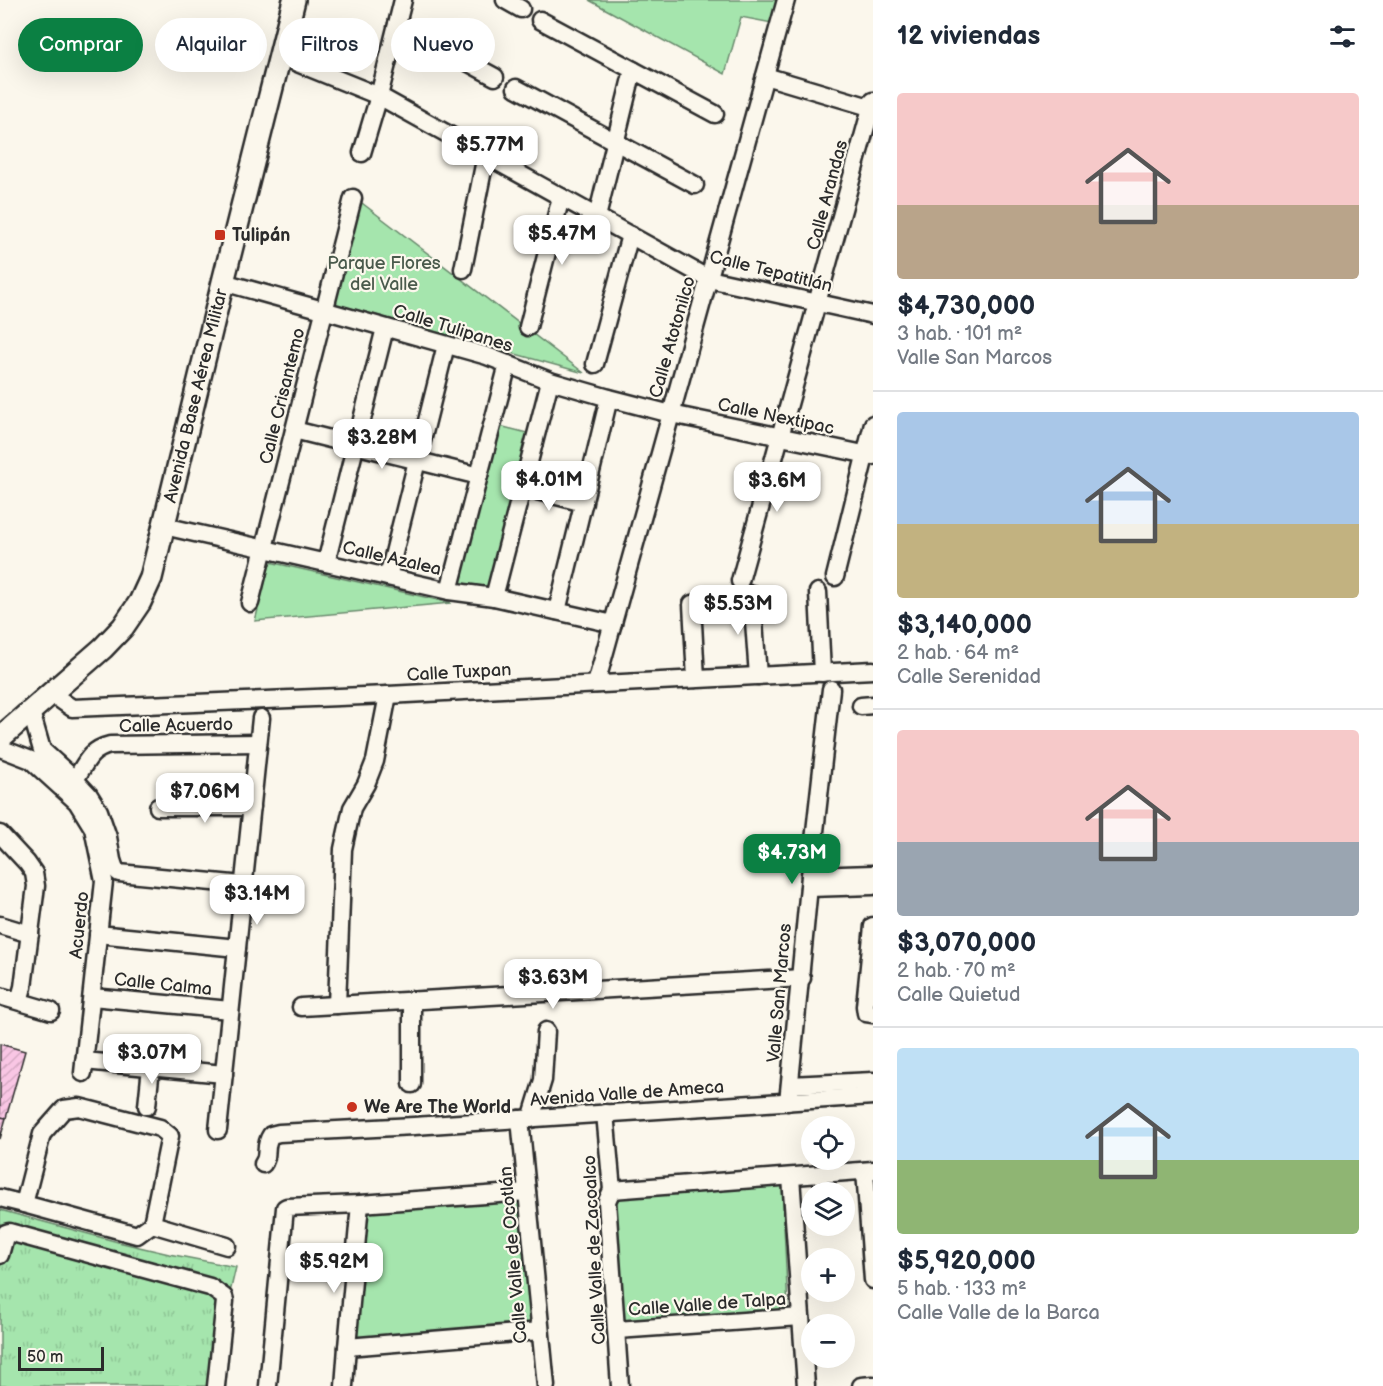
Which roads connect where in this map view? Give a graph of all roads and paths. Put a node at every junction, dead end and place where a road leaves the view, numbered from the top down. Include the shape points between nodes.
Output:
1 (294, 0) edge
2 (403, 0) edge
3 (505, 0) edge
4 (786, 0) edge
5 (520, 9) dead end
6 (290, 18) edge
7 (398, 18) edge
8 (540, 20) dead end
9 (391, 48) edge
10 (279, 60) edge
11 (633, 70) junction
12 (320, 72) edge
13 (484, 72) edge
14 (765, 76) junction
15 (495, 78) dead end
16 (516, 88) dead end
17 (379, 96) junction
18 (872, 105) edge
19 (715, 114) dead end
20 (615, 142) junction
21 (362, 153) dead end
22 (486, 155) junction
23 (695, 185) dead end
24 (561, 197) junction
25 (352, 198) dead end
26 (597, 217) junction
27 (630, 235) junction
28 (463, 269) dead end
29 (709, 279) junction
30 (223, 282) junction
31 (817, 303) junction
32 (324, 310) junction
33 (873, 315) edge
34 (528, 327) dead end
35 (385, 328) junction
36 (446, 345) junction
37 (508, 364) junction
38 (595, 364) dead end
39 (550, 381) junction
40 (609, 398) junction
41 (671, 414) junction
42 (873, 424) edge
43 (294, 430) junction
44 (780, 437) junction
45 (355, 446) junction
46 (869, 455) edge
47 (417, 461) junction
48 (479, 476) junction
49 (522, 487) junction
50 (584, 503) junction
51 (164, 526) junction
52 (264, 549) junction
53 (326, 563) junction
54 (388, 577) junction
55 (835, 577) dead end
56 (740, 581) dead end
57 (449, 591) junction
58 (818, 592) dead end
59 (752, 594) dead end
60 (494, 597) junction
61 (250, 603) dead end
62 (692, 604) dead end
63 (557, 611) junction
64 (613, 624) junction
65 (873, 670) edge
66 (822, 673) junction
67 (758, 676) junction
68 (696, 679) junction
69 (596, 684) junction
70 (831, 689) dead end
71 (52, 694) junction
72 (388, 695) junction
73 (31, 712) junction
74 (261, 718) dead end
75 (0, 738) edge
76 (258, 743) junction
77 (0, 748) edge
78 (36, 755) junction
79 (61, 775) junction
80 (158, 807) dead end
81 (252, 807) junction
82 (0, 834) edge
83 (109, 871) junction
84 (873, 874) edge
85 (809, 882) junction
86 (243, 885) junction
87 (873, 886) edge
88 (0, 925) edge
89 (873, 926) edge
90 (30, 934) junction
91 (98, 934) junction
92 (872, 945) edge
93 (237, 948) junction
94 (801, 978) junction
95 (0, 996) edge
96 (92, 997) junction
97 (412, 1000) junction
98 (19, 1001) junction
99 (337, 1005) junction
100 (301, 1007) dead end
101 (51, 1011) dead end
102 (230, 1011) junction
103 (873, 1014) edge
104 (546, 1031) dead end
105 (151, 1067) junction
106 (224, 1074) junction
107 (873, 1081) edge
108 (412, 1084) dead end
109 (789, 1094) junction
110 (873, 1096) edge
111 (147, 1106) dead end
112 (605, 1113) junction
113 (526, 1119) junction
114 (218, 1130) dead end
115 (263, 1164) dead end
116 (869, 1171) edge
117 (791, 1177) junction
118 (612, 1190) junction
119 (527, 1192) junction
120 (0, 1198) edge
121 (24, 1204) junction
122 (360, 1204) junction
123 (152, 1224) junction
124 (227, 1246) dead end
125 (0, 1255) edge
126 (873, 1280) edge
127 (801, 1317) joint
128 (617, 1329) junction
129 (540, 1331) junction
130 (347, 1347) junction
131 (805, 1368) edge
132 (873, 1385) edge
133 (216, 1386) edge
134 (268, 1386) edge
135 (344, 1386) edge
136 (546, 1386) edge
137 (620, 1386) edge
138 (806, 1386) edge
139 (861, 1386) edge

1 - 6 main road, Avenida Base Aérea Militar
2 - 7 street
3 - 5 street
4 - 14 street, Calle Atotonilco
8 - 11 street
9 - 17 street
10 - 30 main road, Avenida Base Aérea Militar
11 - 19 street
11 - 20 street
12 - 17 street, Calle Tepatitlán
13 - 15 street
14 - 18 street
14 - 29 street, Calle Atotonilco
16 - 20 street
17 - 21 street
17 - 22 street, Calle Tepatitlán
18 - 31 street, Calle Arandas
20 - 23 street
20 - 26 street
22 - 24 street, Calle Tepatitlán
22 - 28 street
24 - 26 street, Calle Tepatitlán
24 - 34 street
25 - 32 street, Calle Crisantemo
26 - 27 street, Calle Tepatitlán
27 - 29 street, Calle Tepatitlán
27 - 38 street
29 - 31 street, Calle Tepatitlán
29 - 41 street, Calle Atotonilco
30 - 32 street, Calle Tulipanes
30 - 51 main road, Avenida Base Aérea Militar
31 - 33 street, Calle Tepatitlán
31 - 44 street, Calle Arandas
32 - 35 street, Calle Tulipanes
32 - 43 street, Calle Crisantemo
35 - 36 street, Calle Tulipanes
35 - 45 street
36 - 37 street, Calle Tulipanes
36 - 47 street
37 - 39 street, Calle Tulipanes
37 - 48 street
39 - 40 street, Calle Tulipanes
39 - 49 street
40 - 41 street, Calle Tulipanes
40 - 50 street
41 - 44 street, Calle Nextipac
41 - 64 street, Calle Atotonilco
42 - 46 street
43 - 45 street
43 - 52 street, Calle Crisantemo
44 - 46 street, Calle Nextipac
44 - 56 street, Calle Arandas
45 - 47 street
45 - 53 street
46 - 55 street
47 - 48 street
47 - 54 street
48 - 57 street
49 - 50 street
49 - 60 street
50 - 63 street
51 - 52 street, Calle Azalea
51 - 71 main road, Avenida Base Aérea Militar via 151,578 140,602 103,648
52 - 53 street, Calle Azalea
52 - 61 street, Calle Crisantemo
53 - 54 street, Calle Azalea
54 - 57 street, Calle Azalea
57 - 60 street, Calle Azalea
58 - 66 street
59 - 67 street
60 - 63 street, Calle Azalea
62 - 68 street
63 - 64 street, Calle Azalea
64 - 69 street, Calle Atotonilco
65 - 66 street, Calle Tuxpan
66 - 67 street, Calle Tuxpan
67 - 68 street, Calle Tuxpan
68 - 69 street, Calle Tuxpan
69 - 72 street, Calle Tuxpan
70 - 85 street, Valle San Marcos
71 - 72 street, Calle Tuxpan via 72,708
71 - 73 main road, Avenida Base Aérea Militar
72 - 99 street via 375,761 352,808 343,849
73 - 75 main road, Avenida Base Aérea Militar
73 - 78 street
74 - 76 street
76 - 79 street, Calle Acuerdo via 110,745 99,748
76 - 81 street
77 - 78 street
78 - 79 street, Acuerdo
79 - 83 street, Acuerdo via 88,795 99,811 112,860
80 - 81 street
81 - 86 street
82 - 90 street via 34,873
83 - 86 street
83 - 91 street, Acuerdo via 104,880
84 - 85 street
85 - 87 street
85 - 94 street, Valle San Marcos
86 - 93 street
88 - 90 street
89 - 92 street
90 - 98 street
91 - 93 street
91 - 96 street, Acuerdo
92 - 103 street via 865,1006 866,1012
93 - 102 street
94 - 97 street
94 - 109 street, Valle San Marcos
95 - 98 street
96 - 102 street, Calle Calma
96 - 105 street, Acuerdo via 84,1067
97 - 99 street
97 - 108 street
98 - 101 street
99 - 100 street
102 - 106 street
104 - 113 street via 543,1080
105 - 106 street
105 - 111 street
106 - 114 street
107 - 109 street
109 - 110 street, Avenida Valle de Ameca
109 - 112 street, Avenida Valle de Ameca
112 - 113 street, Avenida Valle de Ameca
112 - 118 street, Calle Valle de Zacoalco
113 - 115 street, Avenida Valle de Ameca via 279,1133 266,1141
113 - 119 street, Calle Valle de Ocotlán
116 - 117 street
116 - 126 street
117 - 118 street
117 - 127 street
118 - 128 street, Calle Valle de Zacoalco via 607,1201
119 - 122 street
119 - 129 street, Calle Valle de Ocotlán
120 - 121 street
121 - 123 street via 137,1234
121 - 123 street via 42,1134 64,1109 79,1107 160,1128 170,1136
122 - 130 street
122 - 134 street via 285,1208
123 - 124 street
125 - 133 street via 9,1232 210,1287 225,1301
127 - 128 street, Calle Valle de Talpa
128 - 137 street, Calle Valle de Zacoalco
129 - 130 street
129 - 136 street, Calle Valle de Ocotlán
130 - 135 street
131 - 138 street
132 - 139 street

